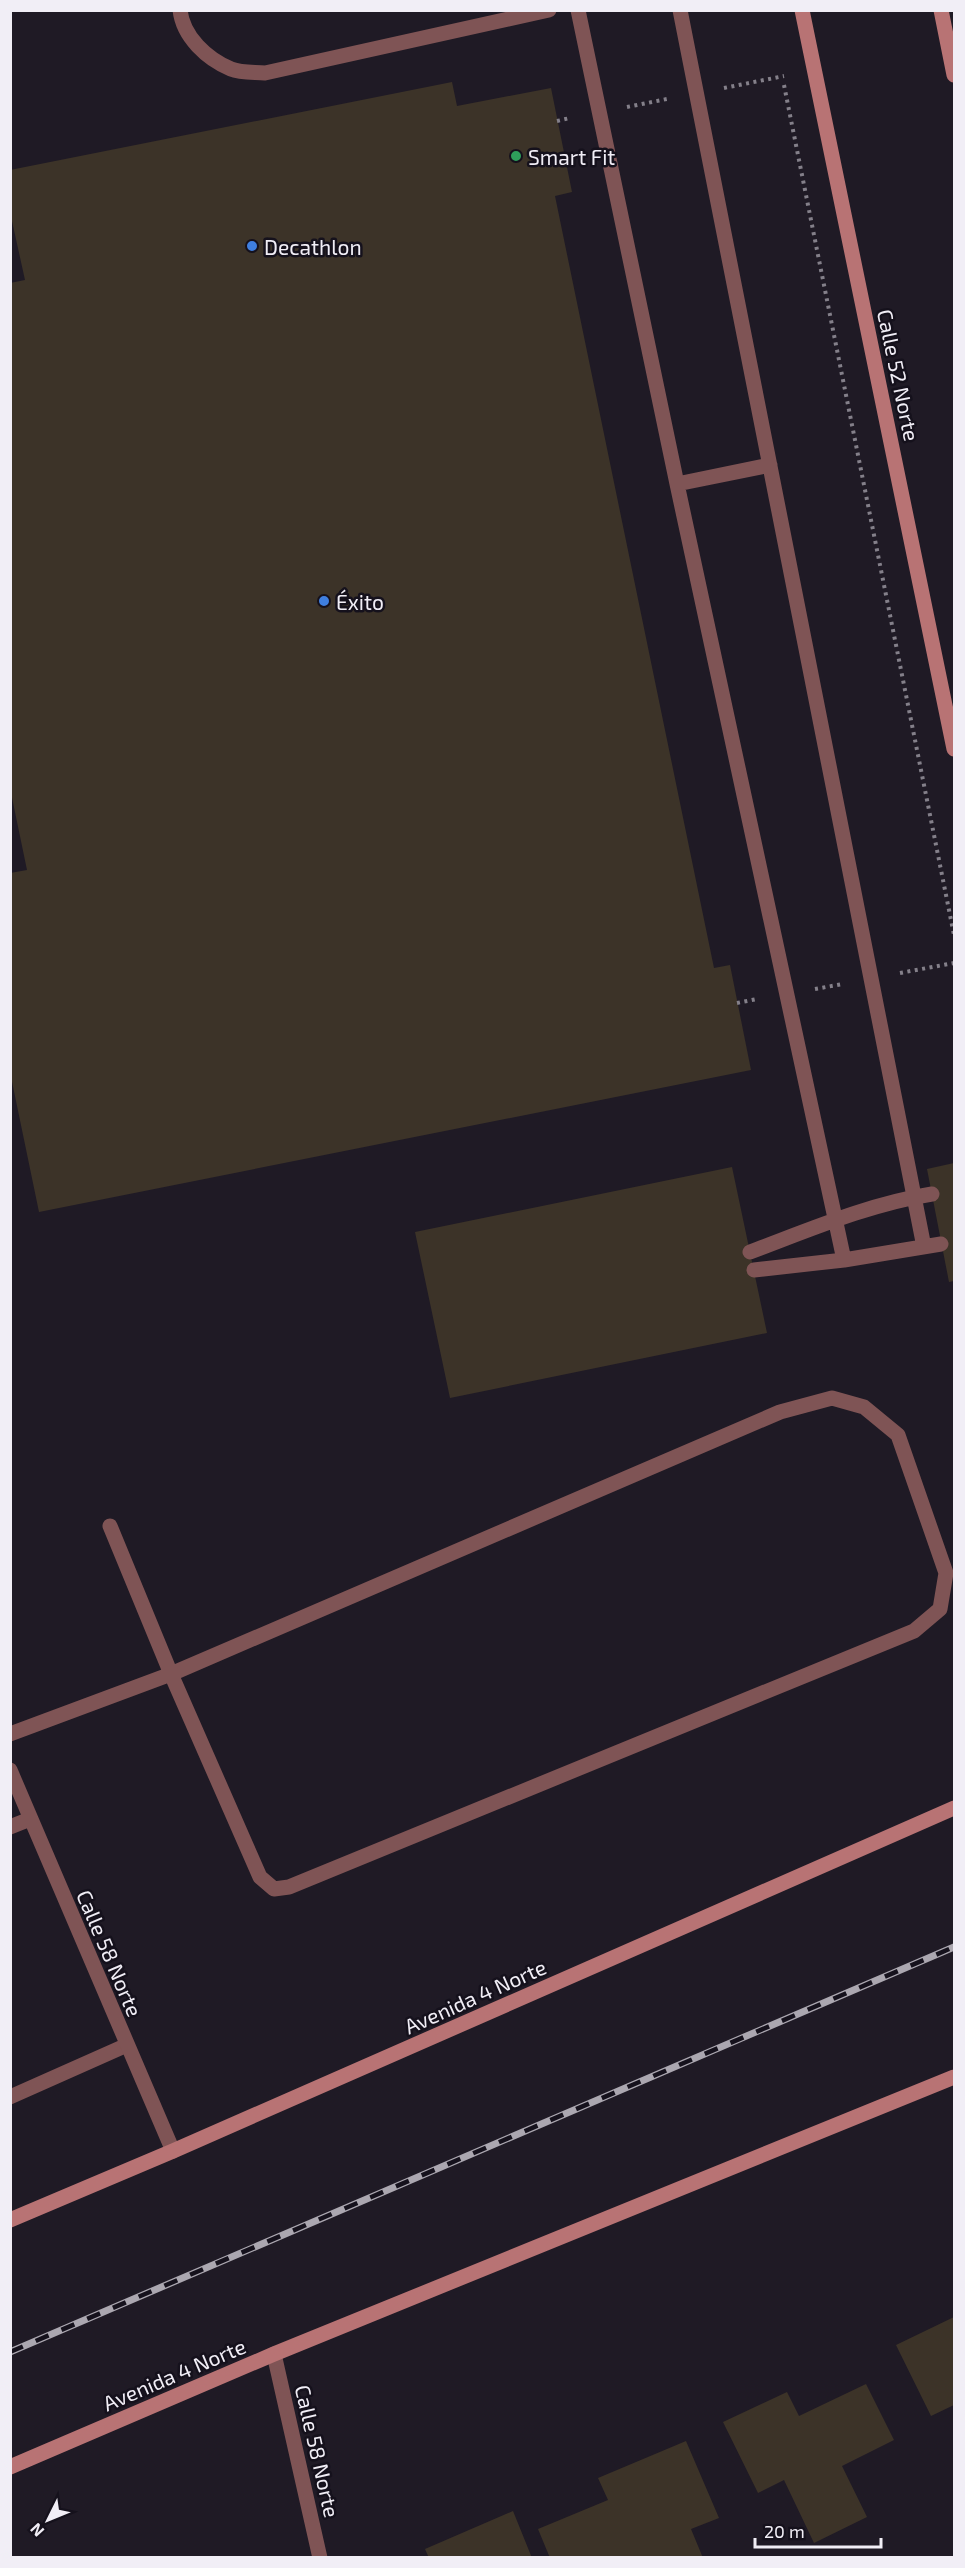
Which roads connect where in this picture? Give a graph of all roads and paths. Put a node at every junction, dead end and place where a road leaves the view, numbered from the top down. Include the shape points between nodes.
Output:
1 (180, 10) edge
2 (549, 10) edge
3 (578, 10) edge
4 (680, 10) edge
5 (802, 10) edge
6 (941, 10) edge
7 (780, 65) dead end
8 (954, 75) edge
9 (770, 465) junction
10 (677, 484) junction
11 (954, 749) edge
12 (954, 935) edge
13 (932, 1194) dead end
14 (914, 1197) junction
15 (835, 1220) junction
16 (941, 1244) dead end
17 (924, 1247) junction
18 (750, 1252) dead end
19 (844, 1260) junction
20 (754, 1270) dead end
21 (110, 1526) dead end
22 (171, 1674) junction
23 (10, 1734) edge
24 (10, 1770) edge
25 (954, 1808) edge
26 (30, 1819) junction
27 (10, 1827) edge
28 (127, 2045) junction
29 (954, 2077) edge
30 (10, 2097) edge
31 (173, 2151) junction
32 (10, 2220) edge
33 (274, 2354) junction
34 (10, 2467) edge
35 (320, 2558) edge

1 - 2 street via 181,20 202,52 233,70 265,74
3 - 10 street
4 - 9 street
5 - 11 main road, Calle 52 Norte
6 - 8 main road
7 - 12 path
9 - 10 street
9 - 14 street
10 - 15 street
13 - 14 street
14 - 15 street
14 - 17 street
15 - 18 street
15 - 19 street
16 - 17 street
17 - 19 street
19 - 20 street
21 - 22 street
22 - 22 street via 260,1877 274,1889 289,1887 914,1631 940,1609 946,1573 898,1435 864,1407 832,1398 780,1412
22 - 23 street
24 - 26 street, Calle 58 Norte
25 - 31 main road, Avenida 4 Norte
26 - 27 street
26 - 28 street, Calle 58 Norte
28 - 30 street
28 - 31 street, Calle 58 Norte
29 - 33 main road, Avenida 4 Norte
31 - 32 main road, Avenida 4 Norte
33 - 34 main road, Avenida 4 Norte
33 - 35 street, Calle 58 Norte

